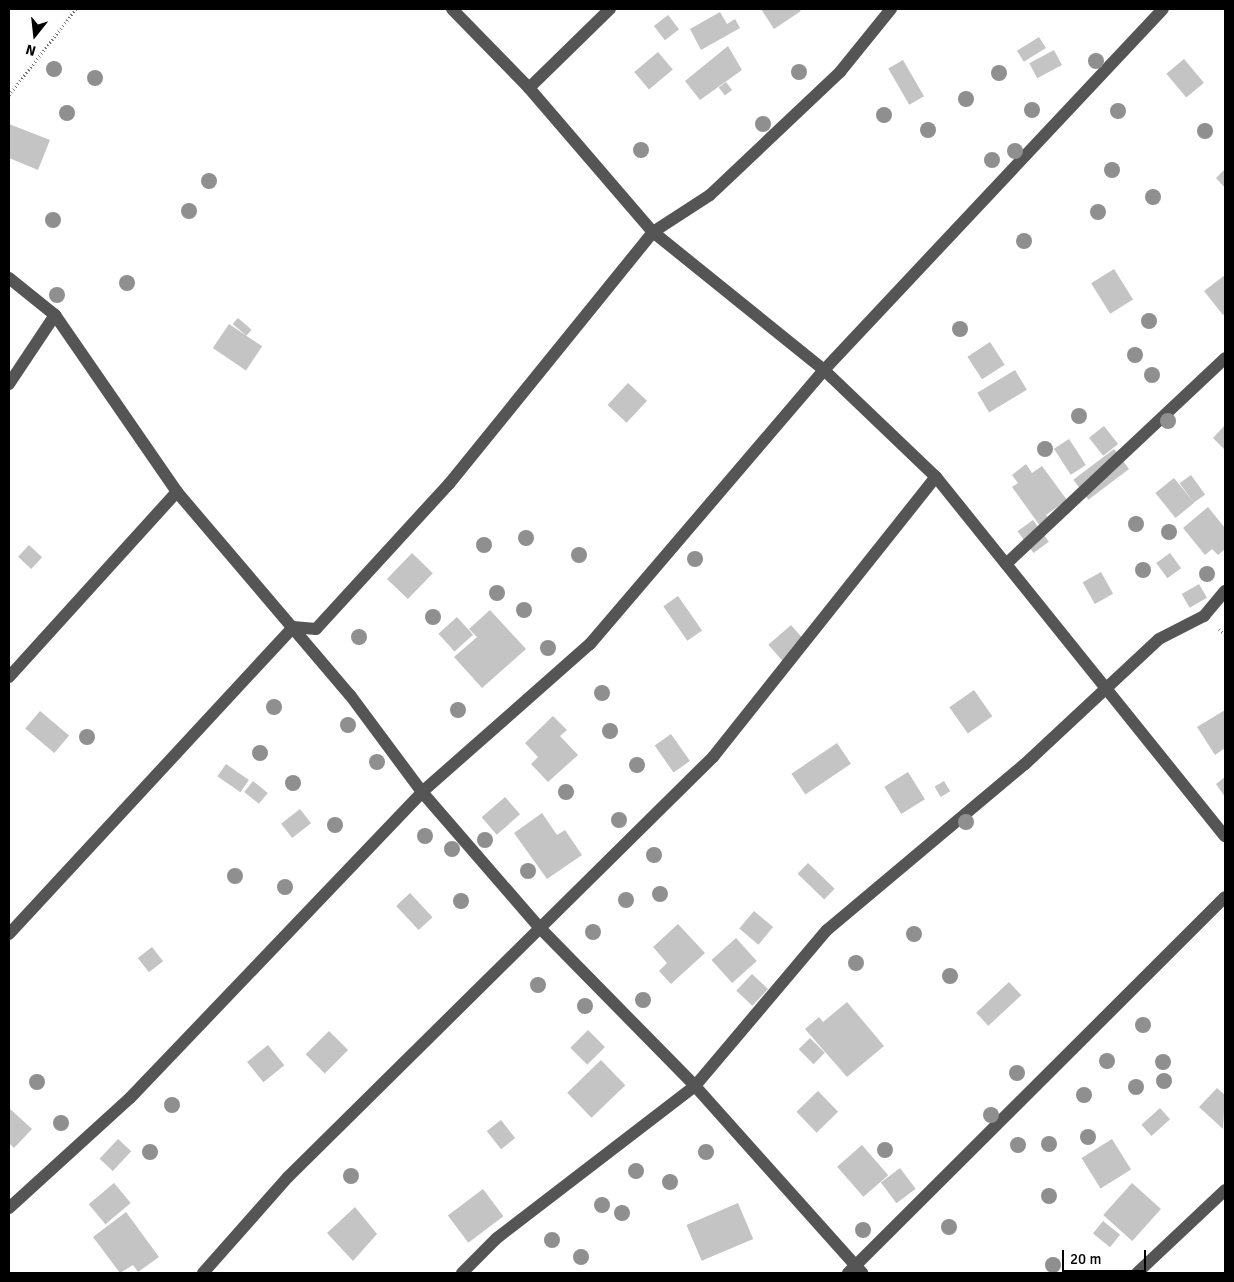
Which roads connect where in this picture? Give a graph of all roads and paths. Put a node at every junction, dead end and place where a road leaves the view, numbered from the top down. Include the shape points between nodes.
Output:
1 (76, 9) edge
2 (452, 9) edge
3 (610, 9) edge
4 (890, 9) edge
5 (1164, 9) edge
6 (529, 88) junction
7 (9, 95) edge
8 (653, 232) junction
9 (9, 278) edge
10 (55, 315) junction
11 (1225, 358) edge
12 (824, 370) junction
13 (9, 384) edge
14 (936, 477) junction
15 (177, 492) junction
16 (1006, 564) junction
17 (1225, 591) edge
18 (293, 627) junction
19 (9, 677) edge
20 (1105, 687) junction
21 (422, 792) junction
22 (1225, 836) edge
23 (1225, 897) edge
24 (538, 926) junction
25 (9, 934) edge
26 (694, 1086) junction
27 (1225, 1190) edge
28 (9, 1208) edge
29 (855, 1271) edge
30 (203, 1273) edge
31 (462, 1273) edge
32 (1137, 1273) edge

1 - 7 path
2 - 6 street
3 - 6 street
4 - 8 street via 840,72 710,195
5 - 12 street
6 - 8 street
8 - 12 street
8 - 18 street via 449,484 316,629
9 - 10 street
10 - 13 street
10 - 15 street
11 - 16 street
12 - 14 street
12 - 21 street via 590,644
14 - 16 street
14 - 24 street via 713,757
15 - 18 street
15 - 19 street
16 - 20 street
17 - 20 street via 1204,616 1159,639
18 - 21 street via 350,694
18 - 25 street
20 - 22 street
20 - 26 street via 1025,764 827,930
21 - 24 street
21 - 28 street via 130,1098
23 - 29 street
24 - 26 street
24 - 30 street via 288,1177
26 - 29 street
26 - 31 street via 497,1238
27 - 32 street

